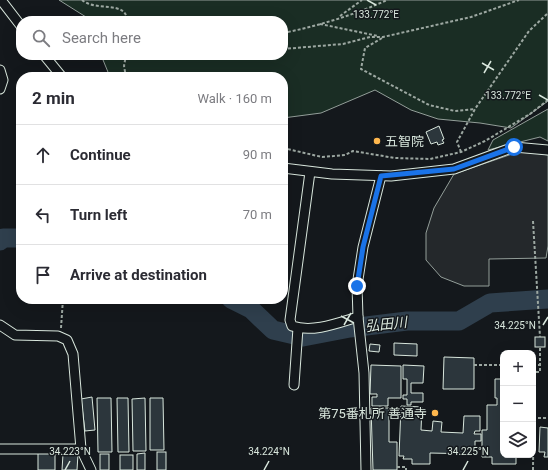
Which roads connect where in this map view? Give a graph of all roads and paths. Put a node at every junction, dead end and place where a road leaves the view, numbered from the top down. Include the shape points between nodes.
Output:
1 (1, 0) edge
2 (82, 0) edge
3 (362, 0) edge
4 (387, 0) edge
5 (519, 0) edge
6 (548, 13) edge
7 (127, 16) edge
8 (338, 18) junction
9 (16, 20) edge
10 (318, 24) junction
11 (288, 33) edge
12 (383, 37) junction
13 (288, 49) edge
14 (48, 60) edge
15 (125, 60) edge
16 (0, 70) edge
17 (58, 72) edge
18 (125, 72) edge
19 (0, 89) edge
20 (548, 100) edge
21 (475, 109) junction
22 (288, 149) edge
23 (548, 150) edge
24 (461, 152) junction
25 (288, 169) edge
26 (310, 172) junction
27 (381, 176) junction
28 (533, 221) dead end
29 (63, 304) edge
30 (358, 318) junction
31 (0, 325) edge
32 (298, 328) junction
33 (60, 337) junction
34 (540, 337) dead end
35 (540, 347) dead end
36 (474, 365) dead end
37 (500, 365) edge
38 (536, 365) edge
39 (540, 365) junction
40 (294, 385) dead end
41 (534, 386) edge
42 (536, 418) edge
43 (548, 418) edge
44 (533, 422) edge
45 (0, 449) edge
46 (82, 449) junction
47 (397, 467) dead end
48 (91, 470) edge
49 (366, 470) edge
50 (406, 470) edge
51 (533, 470) edge

1 - 9 street
2 - 7 path via 87,4 113,4 121,7
3 - 8 path
4 - 8 path
5 - 12 path via 470,16
6 - 21 path via 529,31
8 - 10 path
10 - 11 path
10 - 12 path
12 - 13 path via 370,37 343,44
12 - 21 path via 365,48 361,69 429,105 455,111
14 - 17 street
15 - 18 path
16 - 19 street via 3,80
20 - 24 path via 530,114
21 - 24 path via 457,142
22 - 24 path via 322,157 345,155 353,151 395,158 430,160
23 - 27 street via 514,147 454,169
25 - 26 street
26 - 27 street
26 - 32 street via 290,320 292,326
27 - 30 street via 363,247 357,286
28 - 34 path
29 - 33 path
30 - 32 street via 320,328
30 - 49 street via 364,373
31 - 33 street via 15,335
32 - 40 street
33 - 46 street via 67,340 73,354
35 - 39 path
36 - 37 path
38 - 39 path
39 - 41 path via 540,372 534,372
42 - 43 path
44 - 51 path
45 - 46 street
46 - 48 street
47 - 50 path via 406,467

